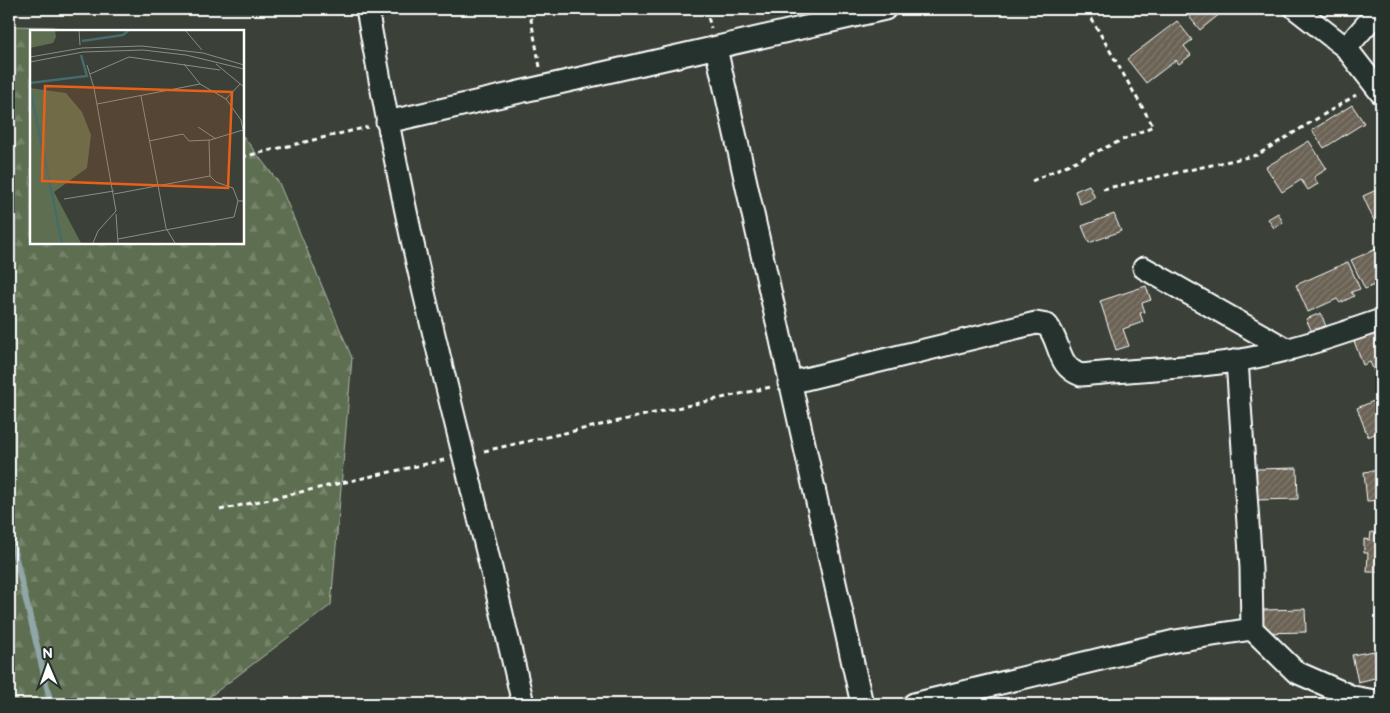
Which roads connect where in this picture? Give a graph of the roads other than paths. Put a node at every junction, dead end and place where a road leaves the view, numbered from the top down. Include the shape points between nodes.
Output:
1 (367, 9) edge
2 (885, 9) edge
3 (1296, 9) edge
4 (1380, 9) edge
5 (716, 48) junction
6 (1346, 48) junction
7 (1378, 89) edge
8 (387, 122) junction
9 (1144, 268) dead end
10 (1381, 320) edge
11 (1288, 350) junction
12 (1237, 360) junction
13 (789, 383) junction
14 (1252, 629) junction
15 (1381, 702) edge
16 (523, 704) edge
17 (862, 704) edge
18 (914, 704) edge

1 - 8 street
2 - 5 street
3 - 6 street
4 - 6 street
5 - 8 street
5 - 13 street
6 - 7 street
8 - 16 street via 424,292
9 - 11 street
10 - 11 street
11 - 12 street
12 - 13 street via 1081,375 1065,366 1054,334 1047,325 1036,323
12 - 14 street
13 - 17 street
14 - 15 street via 1296,672 1353,697
14 - 18 street via 1175,641

